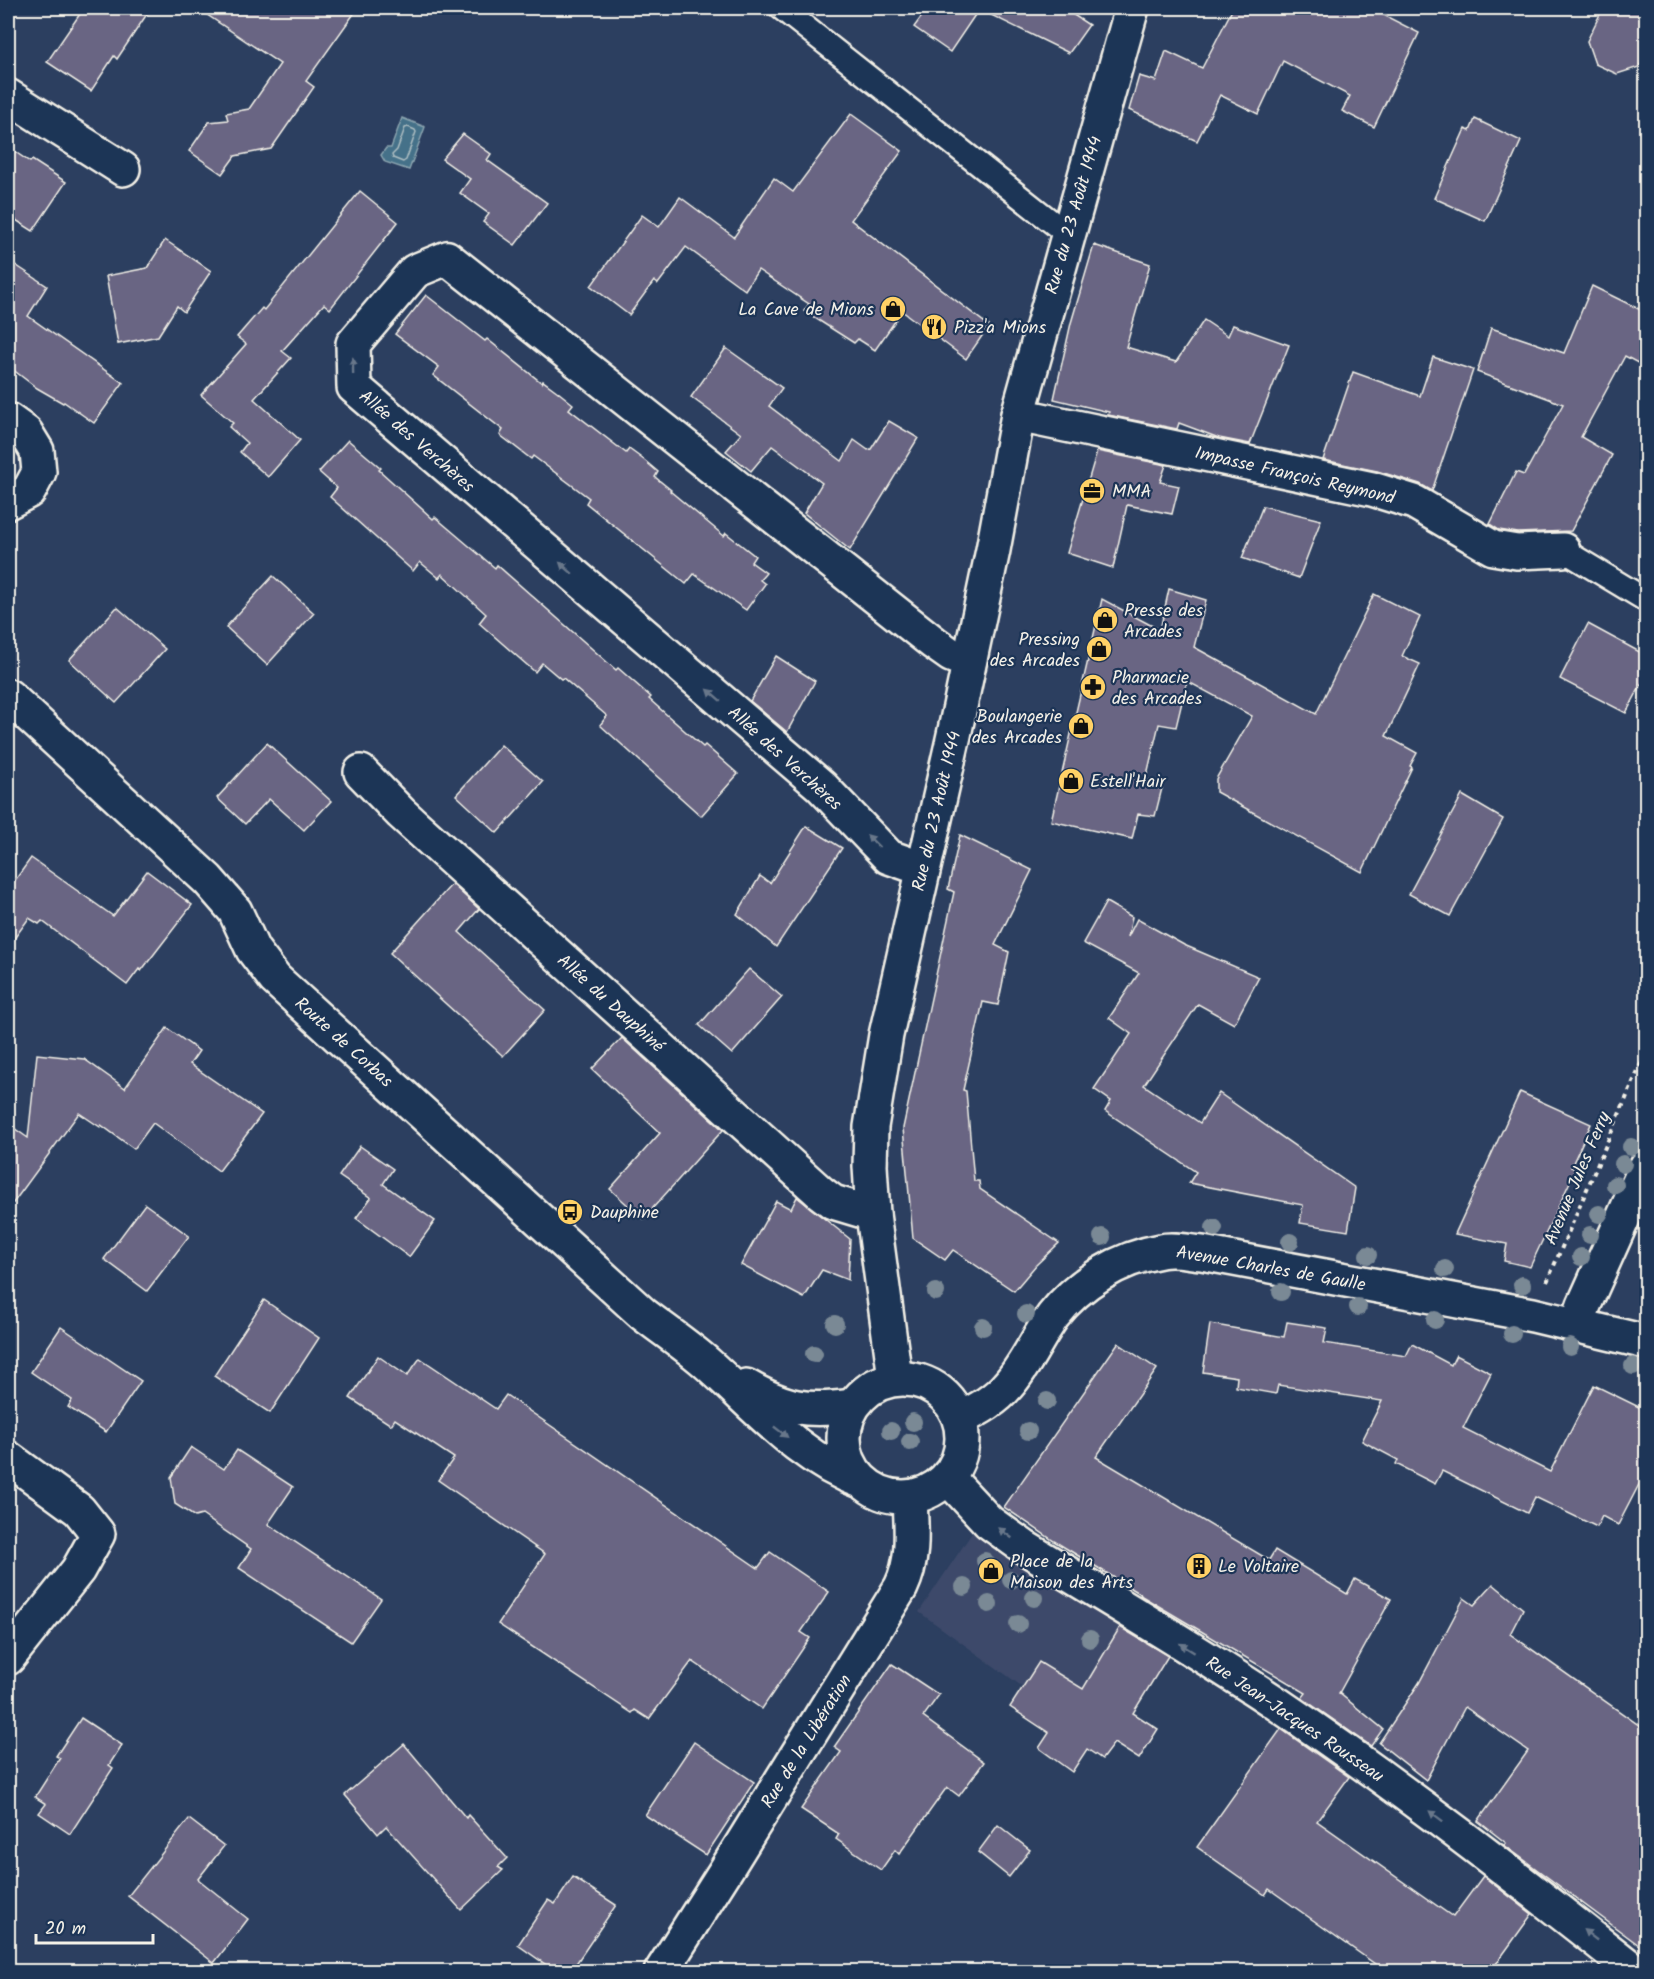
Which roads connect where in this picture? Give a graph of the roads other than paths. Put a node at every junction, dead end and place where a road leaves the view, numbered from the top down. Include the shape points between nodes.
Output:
1 (781, 8) edge
2 (1132, 8) edge
3 (8, 96) edge
4 (123, 169) dead end
5 (1067, 234) junction
6 (1018, 415) junction
7 (8, 420) edge
8 (8, 502) edge
9 (1563, 550) joint
10 (1647, 600) edge
11 (969, 662) junction
12 (8, 696) edge
13 (361, 772) dead end
14 (922, 869) junction
15 (1647, 1167) edge
16 (873, 1214) junction
17 (1577, 1325) junction
18 (1647, 1342) edge
19 (708, 1363) junction
20 (895, 1378) junction
21 (852, 1406) junction
22 (960, 1419) junction
23 (8, 1458) edge
24 (948, 1478) junction
25 (863, 1482) junction
26 (910, 1497) junction
27 (8, 1658) edge
28 (661, 1971) edge
29 (1636, 1971) edge

1 - 5 lane
2 - 5 street, Rue du 23 Août 1944
3 - 4 street
5 - 6 street, Rue du 23 Août 1944
6 - 9 street, Impasse François Reymond via 1372,489 1414,502 1493,549
6 - 11 street, Rue du 23 Août 1944
7 - 8 street via 26,433 37,452 39,472 29,491
9 - 10 lane
11 - 14 street, Rue du 23 Août 1944
14 -> 11 street, Allée des Verchères via 889,857 821,786 354,387 353,344 415,271 447,258 934,643
12 - 19 street, Route de Corbas via 208,880 235,911 253,950 276,980 643,1314
13 - 16 street, Allée du Dauphiné via 401,813 821,1193 833,1202
14 - 16 street, Rue du 23 Août 1944 via 886,1035 871,1127
15 - 17 street
16 - 20 street, Rue du 23 Août 1944
17 - 18 street, Avenue Charles de Gaulle
17 - 22 street, Avenue Charles de Gaulle via 1202,1253 1163,1250 1122,1263 1090,1281 1054,1316 1008,1385 990,1402
19 - 21 street, Route de Corbas via 787,1406 813,1410
19 -> 25 street, Route de Corbas via 778,1430 830,1468
20 - 21 street via 872,1386
20 - 22 street via 932,1386 948,1398
21 - 25 street via 846,1420 846,1455
22 - 24 street via 963,1440
23 - 27 street via 79,1510 98,1534 78,1570
24 - 26 street via 931,1490
29 -> 24 street, Rue Jean-Jacques Rousseau via 1410,1796 1278,1704 989,1522
25 - 26 street via 888,1495
26 - 28 street, Rue de la Libération via 911,1558 901,1587

